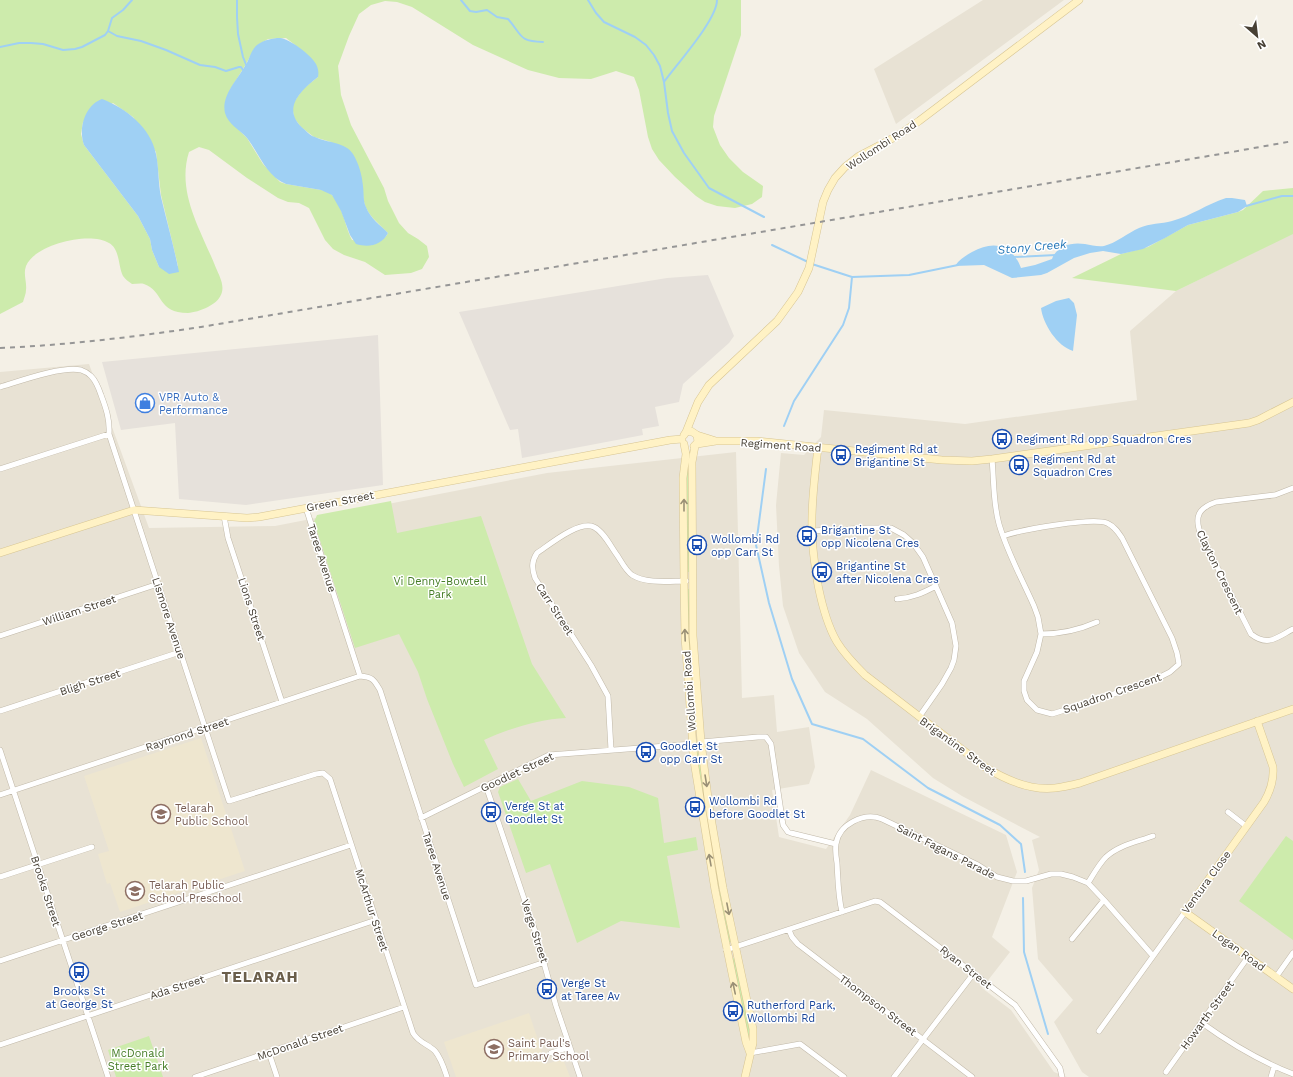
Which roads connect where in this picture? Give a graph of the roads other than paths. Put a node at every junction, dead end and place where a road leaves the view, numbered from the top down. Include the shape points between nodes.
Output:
1 (1080, 0) edge
2 (0, 387) edge
3 (1293, 402) edge
4 (693, 416) junction
5 (686, 432) junction
6 (109, 434) junction
7 (696, 434) junction
8 (683, 441) junction
9 (716, 441) junction
10 (696, 445) junction
11 (818, 447) junction
12 (992, 459) junction
13 (0, 469) edge
14 (1293, 488) edge
15 (306, 508) junction
16 (134, 510) junction
17 (224, 516) junction
18 (812, 531) junction
19 (1003, 536) junction
20 (0, 553) edge
21 (684, 581) junction
22 (692, 581) junction
23 (158, 584) junction
24 (936, 586) junction
25 (897, 599) dead end
26 (1097, 622) dead end
27 (1293, 629) edge
28 (1041, 634) junction
29 (0, 636) edge
30 (180, 652) junction
31 (360, 676) junction
32 (282, 702) junction
33 (1293, 709) edge
34 (0, 711) edge
35 (919, 717) junction
36 (1257, 721) junction
37 (205, 728) junction
38 (701, 742) junction
39 (692, 744) junction
40 (0, 750) edge
41 (611, 750) junction
42 (330, 779) joint
43 (486, 786) junction
44 (14, 791) junction
45 (0, 795) edge
46 (1228, 812) dead end
47 (421, 818) junction
48 (1246, 826) junction
49 (1153, 836) dead end
50 (836, 844) junction
51 (351, 845) junction
52 (92, 847) dead end
53 (38, 865) junction
54 (0, 877) edge
55 (1088, 883) junction
56 (1104, 900) junction
57 (842, 912) junction
58 (1185, 912) junction
59 (376, 920) junction
60 (789, 930) junction
61 (1072, 939) dead end
62 (63, 941) junction
63 (735, 948) junction
64 (726, 950) junction
65 (1293, 953) edge
66 (1152, 956) junction
67 (1248, 958) junction
68 (0, 961) edge
69 (545, 962) junction
70 (974, 973) junction
71 (1276, 977) junction
72 (1293, 989) edge
73 (404, 1007) junction
74 (87, 1017) junction
75 (1202, 1023) junction
76 (1099, 1031) dead end
77 (923, 1040) junction
78 (0, 1045) edge
79 (570, 1047) junction
80 (269, 1053) junction
81 (550, 1053) dead end
82 (750, 1053) junction
83 (1274, 1067) junction
84 (1166, 1072) dead end
85 (1293, 1074) edge
86 (108, 1077) edge
87 (195, 1077) edge
88 (277, 1077) edge
89 (447, 1077) edge
90 (580, 1077) edge
91 (745, 1077) edge
92 (844, 1077) edge
93 (894, 1077) edge
94 (972, 1077) edge
95 (1062, 1077) edge
96 (1271, 1077) edge

1 - 4 street, Wollombi Road via 919,121 845,167 825,196 809,268 795,297 777,321 709,385
2 - 6 street, Lismore Avenue via 41,374 81,370 92,377 98,387 110,425
3 - 12 street, Regiment Road via 1249,423
4 - 5 street, Wollombi Road
4 - 7 street
5 - 7 street
5 - 8 street
6 - 13 street
6 - 16 street, Lismore Avenue
7 - 9 street, Regiment Road
7 - 10 street via 699,440
8 - 10 street via 690,447
8 - 15 street, Green Street via 670,440
21 -> 8 street, Wollombi Road via 686,454
9 - 10 street, Regiment Road
9 - 11 street, Regiment Road via 757,441
10 - 22 street, Wollombi Road via 692,462
11 - 12 street, Regiment Road via 942,460
11 - 18 street, Brigantine Street
12 - 19 street, Squadron Crescent via 995,498
14 - 27 street, Clayton Crescent via 1275,495 1207,505 1198,517 1197,525 1250,634 1265,641
15 - 17 street, Green Street via 247,518
15 - 31 street, Taree Avenue
16 - 17 street, Green Street
16 - 20 street, Green Street
16 - 23 street, Lismore Avenue
17 - 32 street, Lions Street via 228,538
18 - 24 street via 891,528 913,543 923,557
18 - 35 street, Brigantine Street via 820,596 826,619 838,642 865,675
19 - 28 street, Squadron Crescent via 1034,606
19 - 28 street, Squadron Crescent via 1032,529 1093,521 1106,523 1115,528 1172,638 1179,664 1166,674 1135,687 1052,714 1037,710 1027,700 1024,691 1024,681 1037,652
21 - 22 street, Carr Street
39 -> 21 street, Wollombi Road
21 - 41 street, Carr Street via 643,580 630,574 604,536 593,526 577,528 537,553 533,559 535,578 608,696
22 - 38 street, Wollombi Road via 693,636
23 - 29 street, William Street
23 - 30 street, Lismore Avenue
24 - 25 street via 914,597
24 - 35 street via 952,623 956,646 951,668
26 - 28 street via 1070,631
30 - 34 street, Bligh Street
30 - 37 street, Lismore Avenue
31 - 32 street, Raymond Street
31 - 47 street, Taree Avenue via 374,680 380,690
32 - 37 street, Raymond Street
33 - 36 street, Brigantine Street
35 - 36 street, Brigantine Street via 1002,778 1036,788 1055,788 1080,783
36 - 48 street, Ventura Close via 1271,759 1273,781 1269,794
37 - 42 street, Lismore Avenue via 229,801 316,774 323,773
37 - 44 street, Raymond Street
38 - 39 street
38 - 50 street via 766,737 771,744 783,825 791,833
38 -> 63 street, Wollombi Road via 709,806
39 - 41 street, Goodlet Street
64 -> 39 street, Wollombi Road
40 - 44 street, Brooks Street
41 - 43 street, Goodlet Street via 549,755
42 - 51 street, McArthur Street
43 - 47 street, Goodlet Street
43 - 69 street, Verge Street
44 - 45 street, Raymond Street
44 - 53 street, Brooks Street
46 - 48 street
47 - 69 street, Taree Avenue via 476,985
48 - 58 street, Ventura Close
49 - 55 street via 1112,853 1103,861
50 - 55 street, Saint Fagans Parade via 850,823 872,816 978,865 1002,879 1020,882 1051,874 1062,874
50 - 57 street via 839,902
51 - 59 street, McArthur Street
51 - 62 street, George Street
52 - 53 street
53 - 54 street
53 - 62 street, Brooks Street
55 - 56 street, Saint Fagans Parade
56 - 61 street
56 - 66 street, Saint Fagans Parade
57 - 60 street
57 - 70 street, Ryan Street via 875,901 880,902
58 - 66 street, Ventura Close
58 - 67 street, Logan Road
59 - 73 street, McArthur Street
59 - 74 street, Ada Street
60 - 63 street
60 - 77 street, Thompson Street via 798,944
62 - 68 street, George Street
62 - 74 street, Brooks Street
63 - 64 street
63 - 82 street, Wollombi Road via 752,1029 753,1043
82 -> 64 street, Wollombi Road
65 - 71 street
66 - 76 street, Ventura Close
67 - 71 street, Logan Road
67 - 75 street, Howarth Street
69 - 79 street, Verge Street
70 - 77 street
70 - 95 street, Ryan Street via 1018,1008 1060,1068
71 - 72 street, Logan Road
73 - 80 street, McDonald Street
73 - 89 street, McArthur Street via 417,1040 436,1052
74 - 78 street, Ada Street
74 - 86 street, Brooks Street
75 - 83 street via 1232,1044
75 - 84 street, Howarth Street
77 - 93 street
77 - 94 street, Thompson Street
79 - 81 street
79 - 90 street, Verge Street
80 - 87 street, McDonald Street
80 - 88 street
82 - 91 street, Wollombi Road
82 - 92 street via 800,1044
83 - 85 street
83 - 96 street

